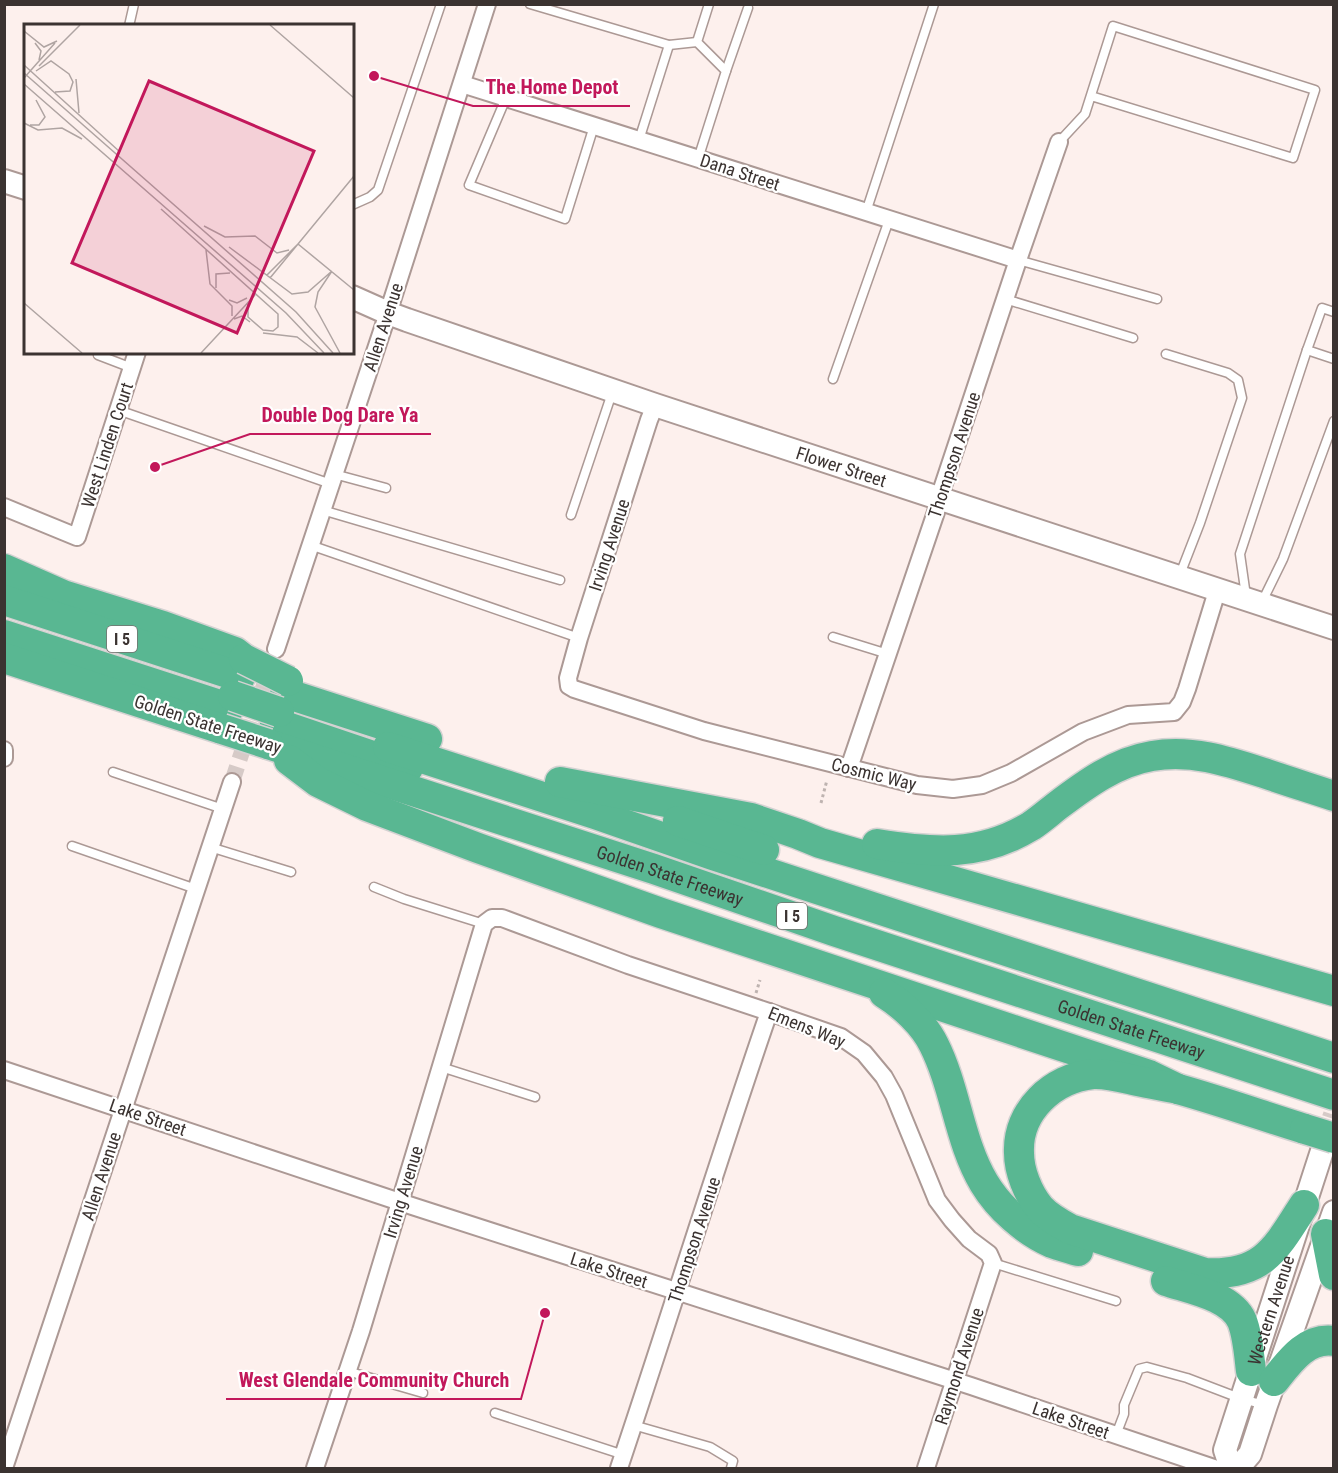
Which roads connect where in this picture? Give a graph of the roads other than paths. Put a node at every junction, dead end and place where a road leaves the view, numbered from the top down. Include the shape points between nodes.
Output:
1 (134, 4) edge
2 (441, 4) edge
3 (487, 4) edge
4 (530, 4) edge
5 (709, 4) edge
6 (934, 4) edge
7 (748, 8) dead end
8 (129, 24) edge
9 (697, 42) junction
10 (669, 45) junction
11 (726, 71) junction
12 (462, 84) junction
13 (1090, 96) junction
14 (506, 98) junction
15 (594, 126) junction
16 (639, 140) junction
17 (1059, 142) joint
18 (698, 159) junction
19 (4, 181) edge
20 (24, 187) edge
21 (354, 204) edge
22 (866, 212) junction
23 (888, 220) junction
24 (1018, 260) junction
25 (354, 298) edge
26 (1005, 299) junction
27 (1157, 299) dead end
28 (1334, 312) edge
29 (388, 313) junction
30 (1133, 338) dead end
31 (1306, 350) junction
32 (1166, 354) dead end
33 (98, 355) dead end
34 (1334, 359) edge
35 (134, 360) edge
36 (833, 380) dead end
37 (613, 390) junction
38 (655, 405) junction
39 (125, 412) junction
40 (1334, 421) edge
41 (333, 479) junction
42 (386, 488) dead end
43 (939, 498) junction
44 (4, 507) edge
45 (322, 510) junction
46 (571, 515) dead end
47 (310, 545) junction
48 (4, 569) edge
49 (1179, 578) junction
50 (560, 580) dead end
51 (1217, 591) junction
52 (4, 600) edge
53 (1254, 602) junction
54 (4, 619) edge
55 (1334, 628) edge
56 (4, 636) edge
57 (833, 637) dead end
58 (579, 638) junction
59 (276, 649) tunnel mouth
60 (888, 654) junction
61 (4, 658) edge
62 (569, 686) joint
63 (234, 694) junction
64 (279, 710) junction
65 (4, 750) edge
66 (4, 758) edge
67 (849, 768) junction
68 (113, 772) dead end
69 (232, 782) tunnel mouth
70 (560, 782) junction
71 (1334, 796) edge
72 (223, 809) junction
73 (798, 834) junction
74 (72, 846) dead end
75 (210, 847) junction
76 (291, 872) dead end
77 (374, 888) dead end
78 (196, 889) junction
79 (488, 921) junction
80 (849, 976) junction
81 (1334, 991) edge
82 (769, 1012) junction
83 (1329, 1064) edge
84 (441, 1066) junction
85 (4, 1070) edge
86 (1178, 1089) junction
87 (535, 1097) dead end
88 (124, 1109) junction
89 (1320, 1139) edge
90 (400, 1202) junction
91 (1304, 1205) junction
92 (1330, 1223) edge
93 (993, 1263) junction
94 (1334, 1275) edge
95 (677, 1292) junction
96 (1116, 1302) dead end
97 (1334, 1341) edge
98 (347, 1371) junction
99 (954, 1382) junction
100 (1258, 1389) junction
101 (423, 1393) dead end
102 (495, 1413) dead end
103 (633, 1425) junction
104 (1116, 1436) junction
105 (8, 1445) edge
106 (622, 1462) edge
107 (4, 1468) edge
108 (315, 1468) edge
109 (731, 1468) edge
110 (926, 1468) edge
111 (1214, 1468) edge
112 (1231, 1468) edge
113 (1238, 1468) edge

1 - 8 lane
2 - 21 lane via 378,190
3 - 12 street, Allen Avenue
4 - 10 lane
5 - 9 lane
6 - 22 lane
7 - 11 lane
9 - 10 lane
9 - 11 lane
10 - 16 lane
11 - 18 lane
12 - 14 street, Dana Street
12 - 29 street, Allen Avenue
13 - 13 lane via 1113,26 1315,90 1293,158
13 - 17 lane via 1085,114
14 - 15 street, Dana Street
14 - 15 lane via 469,185 565,219
15 - 16 street, Dana Street
16 - 18 street, Dana Street
17 - 24 street, Thompson Avenue
18 - 22 street, Dana Street
19 - 20 street
22 - 23 street, Dana Street
23 - 24 street, Dana Street
23 - 36 lane
24 - 26 street, Thompson Avenue
24 - 27 lane
25 - 29 street, Flower Street
26 - 30 lane
26 - 43 street, Thompson Avenue
28 - 31 lane via 1322,308
29 - 37 street, Flower Street
29 - 41 street, Allen Avenue
31 - 34 lane
31 - 53 lane via 1240,554
32 - 49 lane via 1228,373 1238,380 1242,398
33 - 35 lane
35 - 39 street, West Linden Court
37 - 38 street, Flower Street
37 - 46 lane
38 - 43 street, Flower Street
38 - 58 street, Irving Avenue
39 - 41 lane via 294,471
39 - 44 street, West Linden Court via 77,537
40 - 53 lane via 1282,559
41 - 42 lane
41 - 45 street, Allen Avenue
43 - 49 street, Flower Street
43 - 60 street, Thompson Avenue
45 - 47 street, Allen Avenue
45 - 50 lane
47 - 58 lane
47 - 59 street, Allen Avenue
48 - 63 highway via 63,595 235,652
49 - 51 street, Flower Street
51 - 53 street, Flower Street
51 - 67 street, Cosmic Way via 1187,690 1173,712 1128,715 1083,732 982,785 953,789 917,785
52 - 63 highway, Golden State Freeway / I 5
53 - 55 street, Flower Street
54 - 63 highway
56 - 63 highway
57 - 60 lane
58 - 62 street, Irving Avenue via 567,678
60 - 67 street, Thompson Avenue
61 - 63 highway, Golden State Freeway / I 5
62 - 67 street, Cosmic Way via 704,731
63 - 64 highway, Golden State Freeway / I 5, bridge
63 - 64 highway, bridge
64 - 70 highway, Golden State Freeway / I 5 via 329,707
64 - 80 highway via 318,782 367,806 650,910
64 - 83 highway, Golden State Freeway / I 5 via 654,869 845,935
65 - 66 street
68 - 72 lane
69 - 72 street, Allen Avenue
70 - 73 highway via 751,818
70 - 83 highway, Golden State Freeway / I 5
71 - 73 highway via 1204,755 1153,755 1104,773 1032,825 977,848 940,851
72 - 75 street, Allen Avenue
73 - 81 highway
74 - 78 lane
75 - 76 lane
75 - 78 street, Allen Avenue
77 - 79 lane via 434,909
78 - 88 street, Allen Avenue
79 - 82 street, Emens Way via 502,918
79 - 84 street, Irving Avenue
80 - 86 highway via 1149,1075
80 - 100 highway via 894,1000 933,1043 977,1170 1010,1214 1051,1242 1209,1295 1230,1306 1243,1323
82 - 93 street, Emens Way via 841,1037 864,1053 894,1095 937,1200
82 - 95 street, Thompson Avenue
84 - 87 lane
84 - 90 street, Irving Avenue
85 - 88 street, Lake Street
86 - 89 highway
86 - 91 highway via 1095,1074 1073,1078 1044,1095 1024,1123 1018,1153 1026,1183 1040,1208 1070,1229 1205,1272 1219,1273 1237,1272 1264,1259 1277,1248
88 - 90 street, Lake Street
88 - 105 street, Allen Avenue
89 - 91 street, Western Avenue
90 - 95 street, Lake Street
90 - 98 street, Irving Avenue
91 - 100 street, Western Avenue
92 - 94 highway
92 - 100 street, Western Avenue
93 - 96 lane, Emens Way
93 - 99 street, Raymond Avenue
95 - 99 street, Lake Street
95 - 103 street, Thompson Avenue
97 - 100 highway via 1309,1345
98 - 101 lane
98 - 108 street, Irving Avenue
99 - 104 street, Lake Street
99 - 110 street, Raymond Avenue
100 - 104 lane via 1187,1378 1147,1367 1139,1369
100 - 112 street, Western Avenue via 1225,1450
100 - 113 street, Western Avenue via 1250,1454
102 - 106 lane
103 - 106 street, Thompson Avenue
103 - 109 lane via 710,1447 733,1461
104 - 111 street, Lake Street
105 - 107 street, Allen Avenue

